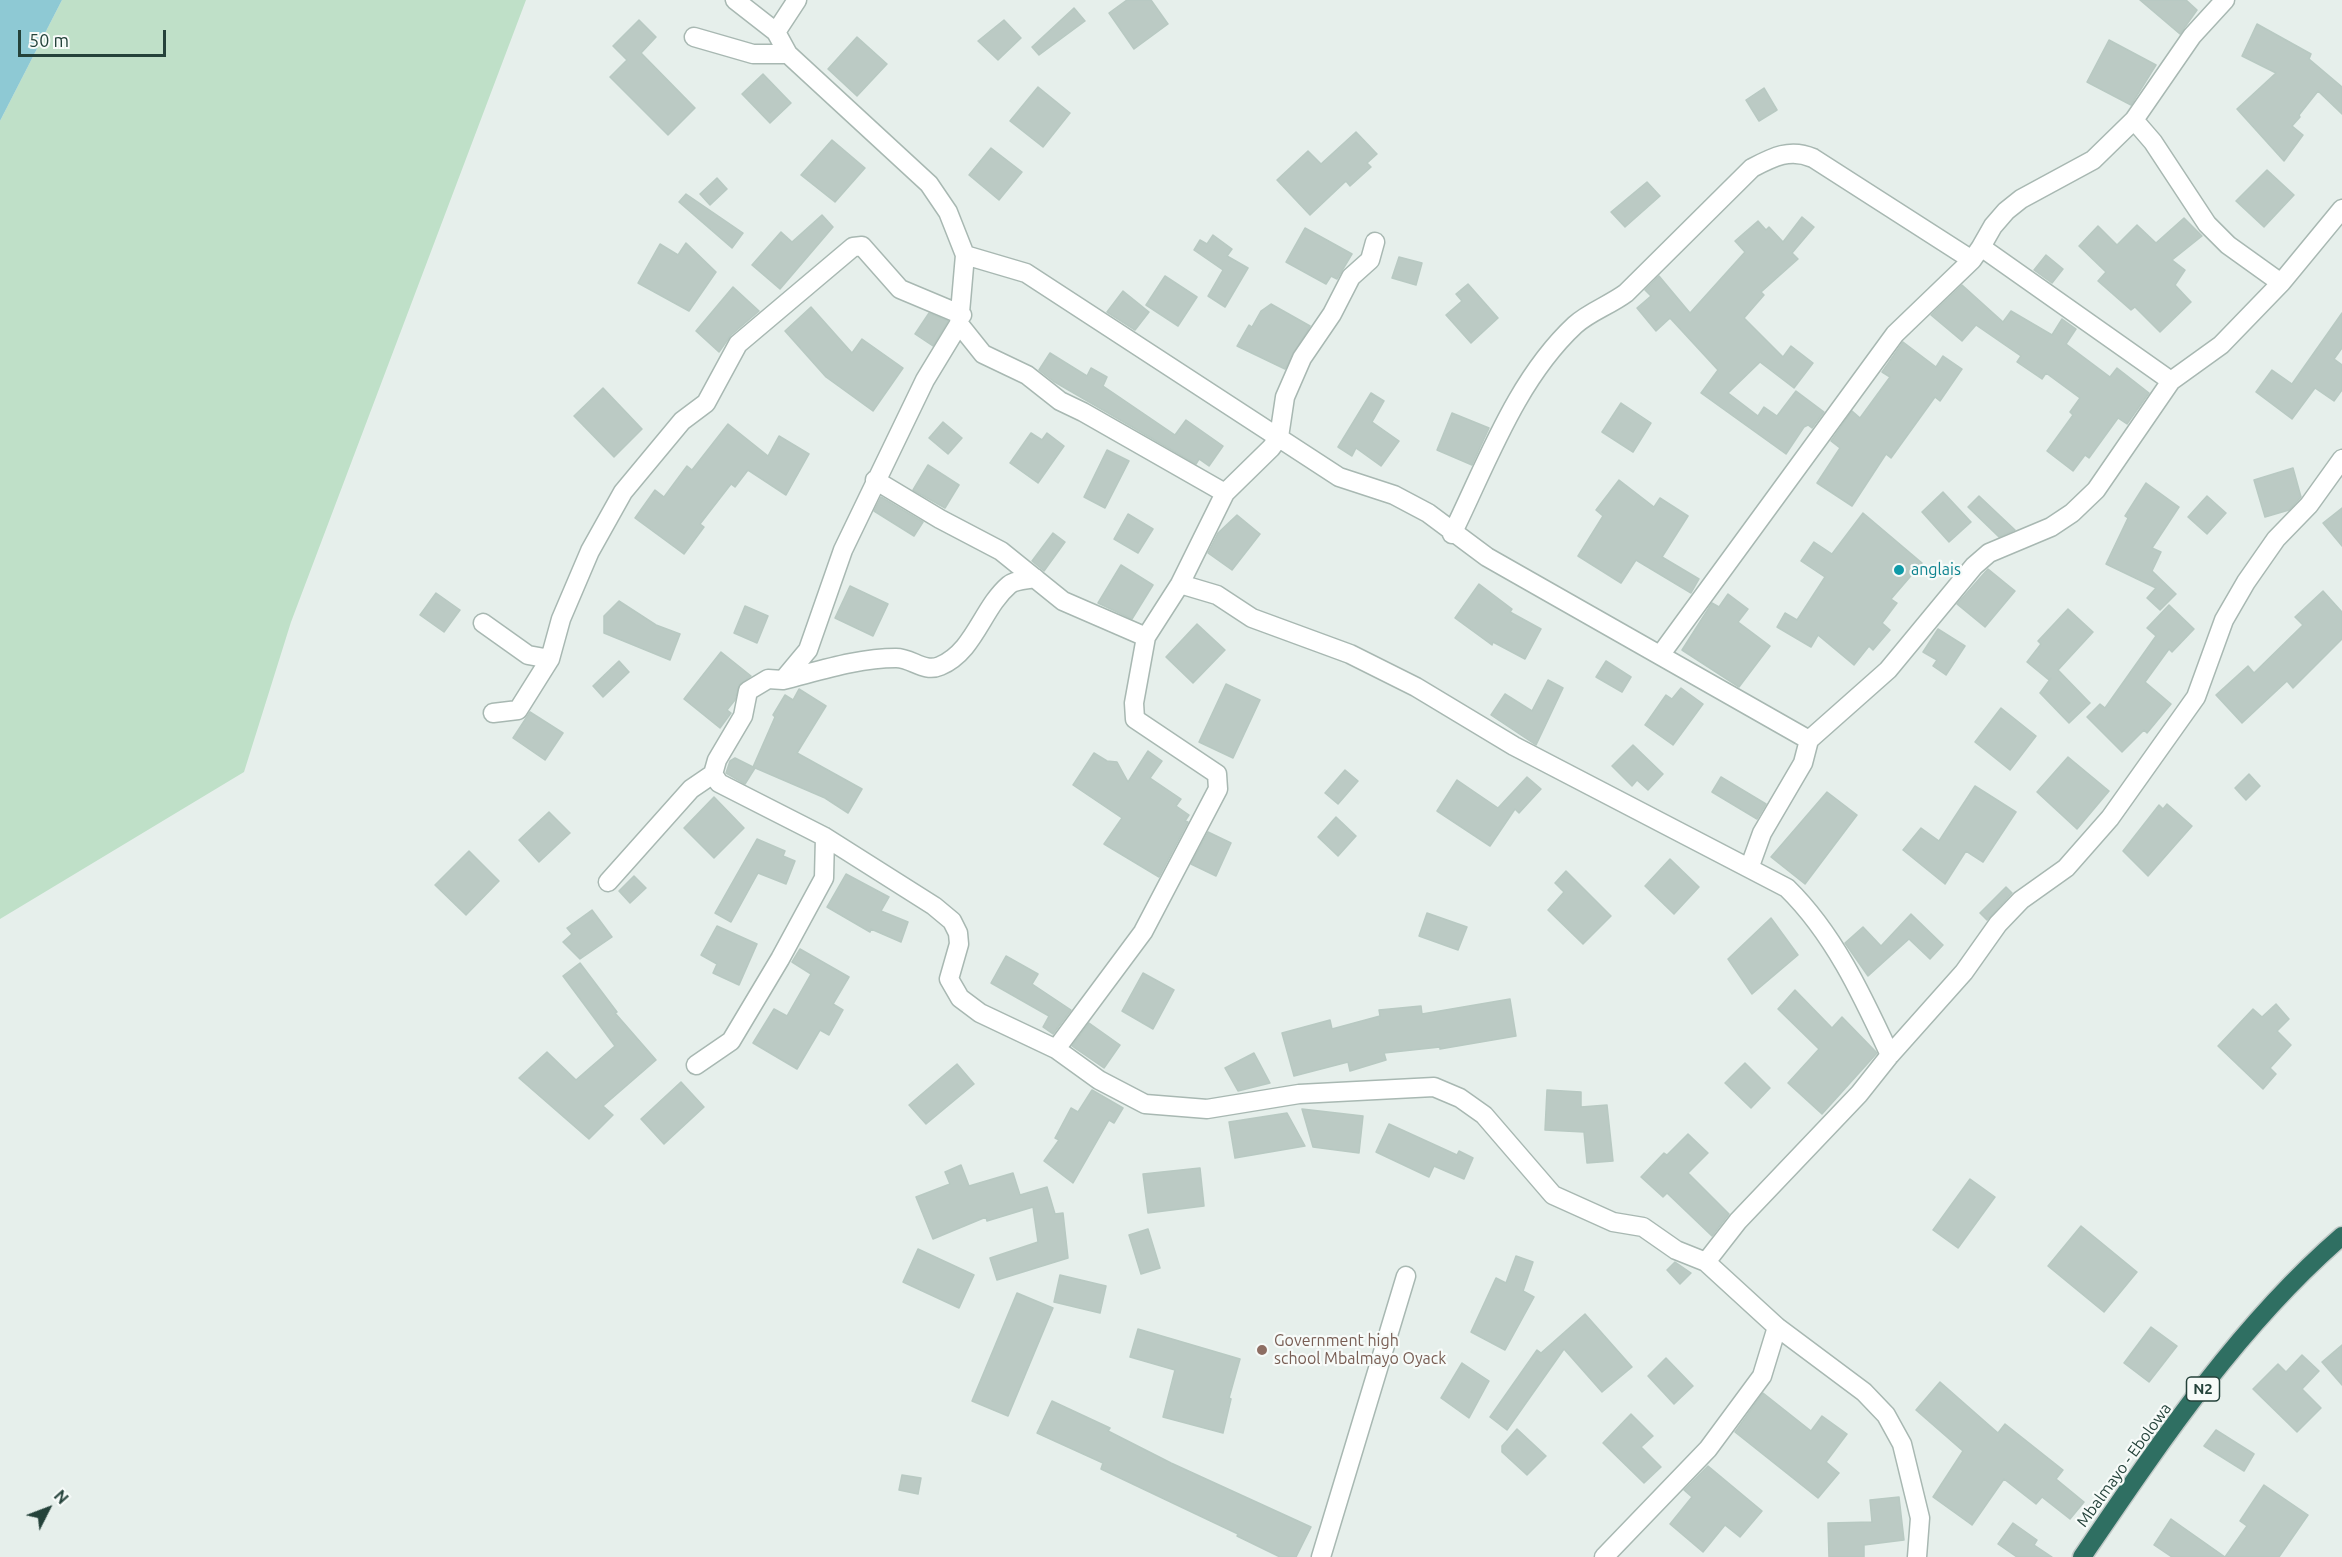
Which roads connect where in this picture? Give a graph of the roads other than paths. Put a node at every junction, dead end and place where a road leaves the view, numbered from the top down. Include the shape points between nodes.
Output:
1 (735, 0) edge
2 (797, 0) edge
3 (2225, 0) edge
4 (776, 32) junction
5 (694, 37) dead end
6 (788, 54) junction
7 (2134, 120) junction
8 (2339, 216) edge
9 (1375, 242) dead end
10 (1977, 253) junction
11 (965, 255) junction
12 (2281, 283) junction
13 (960, 320) junction
14 (2171, 381) junction
15 (1279, 437) junction
16 (2342, 459) edge
17 (875, 480) junction
18 (1225, 493) junction
19 (1452, 534) junction
20 (1035, 578) junction
21 (1180, 584) junction
22 (483, 623) dead end
23 (1146, 637) junction
24 (1661, 654) junction
25 (550, 660) junction
26 (783, 680) junction
27 (493, 713) dead end
28 (1809, 740) junction
29 (713, 774) junction
30 (825, 837) junction
31 (1750, 866) junction
32 (608, 882) dead end
33 (1056, 1049) junction
34 (1890, 1055) junction
35 (696, 1065) dead end
36 (2342, 1236) edge
37 (1706, 1262) junction
38 (1406, 1276) dead end
39 (1777, 1327) junction
40 (1321, 1557) edge
41 (1604, 1557) edge
42 (1917, 1557) edge
43 (2082, 1557) edge

1 - 4 street
2 - 4 street
3 - 7 street via 2192,36
4 - 6 street
5 - 6 street via 753,54
6 - 11 street via 929,184 948,212
7 - 10 street via 2093,160 2006,211
7 - 12 street via 2207,224 2228,245
8 - 12 street
9 - 15 street via 1370,260 1351,277 1302,358 1285,397
10 - 14 street
10 - 19 street via 1813,158 1801,153 1776,155 1752,168 1626,293 1577,323 1560,342 1533,375 1506,422
10 - 24 street via 1895,334
11 - 13 street
11 - 15 street via 1026,273
12 - 14 street via 2222,345
13 - 17 street
13 - 18 street via 983,354 1027,375 1060,401
13 - 25 street via 900,289 862,246 836,261 738,344 705,403 682,421 623,492 590,551 561,619
14 - 28 street via 2096,490 2051,527 1989,553 1974,566 1888,670
15 - 18 street
15 - 19 street via 1339,477 1394,495 1428,513
16 - 34 street via 2246,582 2224,620 2196,697 2126,797 2066,868 2021,900 1998,924 1964,972
17 - 20 street via 1001,551
17 - 26 street via 843,550 808,650
18 - 21 street
19 - 24 street via 1590,618
20 - 23 street via 1063,600
20 - 26 street via 1010,584 988,609 976,633 941,666 927,668 898,658 848,663
21 - 23 street
21 - 31 street via 1217,595 1252,618 1350,654 1416,687 1514,746
22 - 25 street via 528,655
23 - 33 street via 1134,703 1135,719 1217,774 1218,789 1143,932
24 - 28 street
25 - 27 street via 518,710
26 - 29 street via 768,679 748,691 742,716
28 - 31 street via 1803,763 1762,833
29 - 30 street via 719,783
29 - 32 street via 691,789
30 - 33 street via 952,921 958,944 949,979 960,998 980,1013
30 - 35 street via 824,878 780,959 731,1041
31 - 34 street via 1787,888 1807,907 1865,1000
33 - 37 street via 1100,1080 1145,1104 1207,1108 1299,1094 1434,1088 1460,1098 1484,1115 1553,1195 1613,1222 1642,1227 1676,1250
34 - 37 street via 1859,1094 1732,1228
36 - 43 highway, Mbalmayo - Ebolowa / N2 via 2240,1341 2149,1459
37 - 39 street
38 - 40 street
39 - 41 street via 1762,1376 1708,1449
39 - 42 street via 1864,1392 1886,1415 1902,1444 1920,1518

